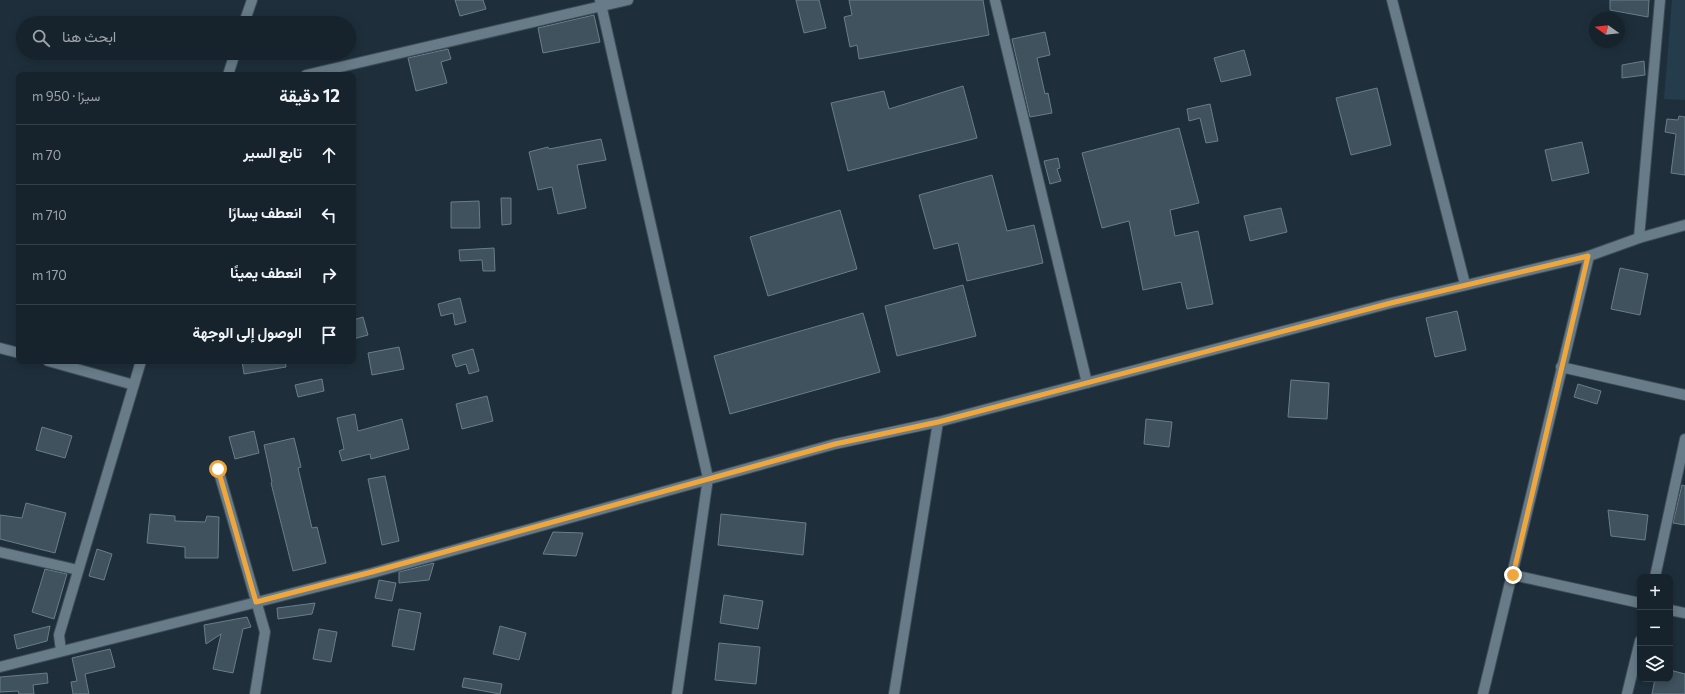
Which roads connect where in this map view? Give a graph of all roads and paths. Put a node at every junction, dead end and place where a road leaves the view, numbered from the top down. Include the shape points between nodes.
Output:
1 (252, 0) edge
2 (628, 0) edge
3 (995, 0) edge
4 (1392, 0) edge
5 (1660, 0) edge
6 (600, 3) edge
7 (246, 16) edge
8 (233, 60) edge
9 (229, 72) edge
10 (318, 72) edge
11 (1685, 225) edge
12 (1639, 238) junction
13 (1588, 256) junction
14 (1465, 284) junction
15 (0, 348) edge
16 (16, 352) edge
17 (59, 364) edge
18 (140, 364) edge
19 (1561, 367) junction
20 (1087, 383) junction
21 (134, 385) junction
22 (1685, 395) edge
23 (938, 422) junction
24 (1685, 439) edge
25 (218, 469) dead end
26 (708, 478) junction
27 (0, 552) edge
28 (78, 570) junction
29 (1656, 574) edge
30 (1513, 575) junction
31 (256, 602) junction
32 (1637, 603) edge
33 (1673, 611) edge
34 (1685, 614) edge
35 (1639, 646) edge
36 (60, 651) junction
37 (0, 666) edge
38 (255, 694) edge
39 (677, 694) edge
40 (894, 694) edge
41 (1483, 694) edge
42 (1627, 694) edge

1 - 7 street
2 - 6 street
3 - 20 street
4 - 14 street
5 - 12 street
6 - 10 street
6 - 26 street
8 - 9 street
11 - 12 street
12 - 13 street
13 - 14 street
13 - 19 street
14 - 20 street
15 - 16 street
17 - 21 street
18 - 21 street
19 - 22 street
19 - 30 street
20 - 23 street
21 - 28 street
23 - 26 street via 835,444
23 - 40 street
24 - 29 street
25 - 31 street
26 - 31 street
26 - 39 street
27 - 28 street
28 - 36 street via 59,635
30 - 32 street
30 - 41 street
31 - 36 street
31 - 38 street via 265,632
33 - 34 street
35 - 42 street
36 - 37 street

